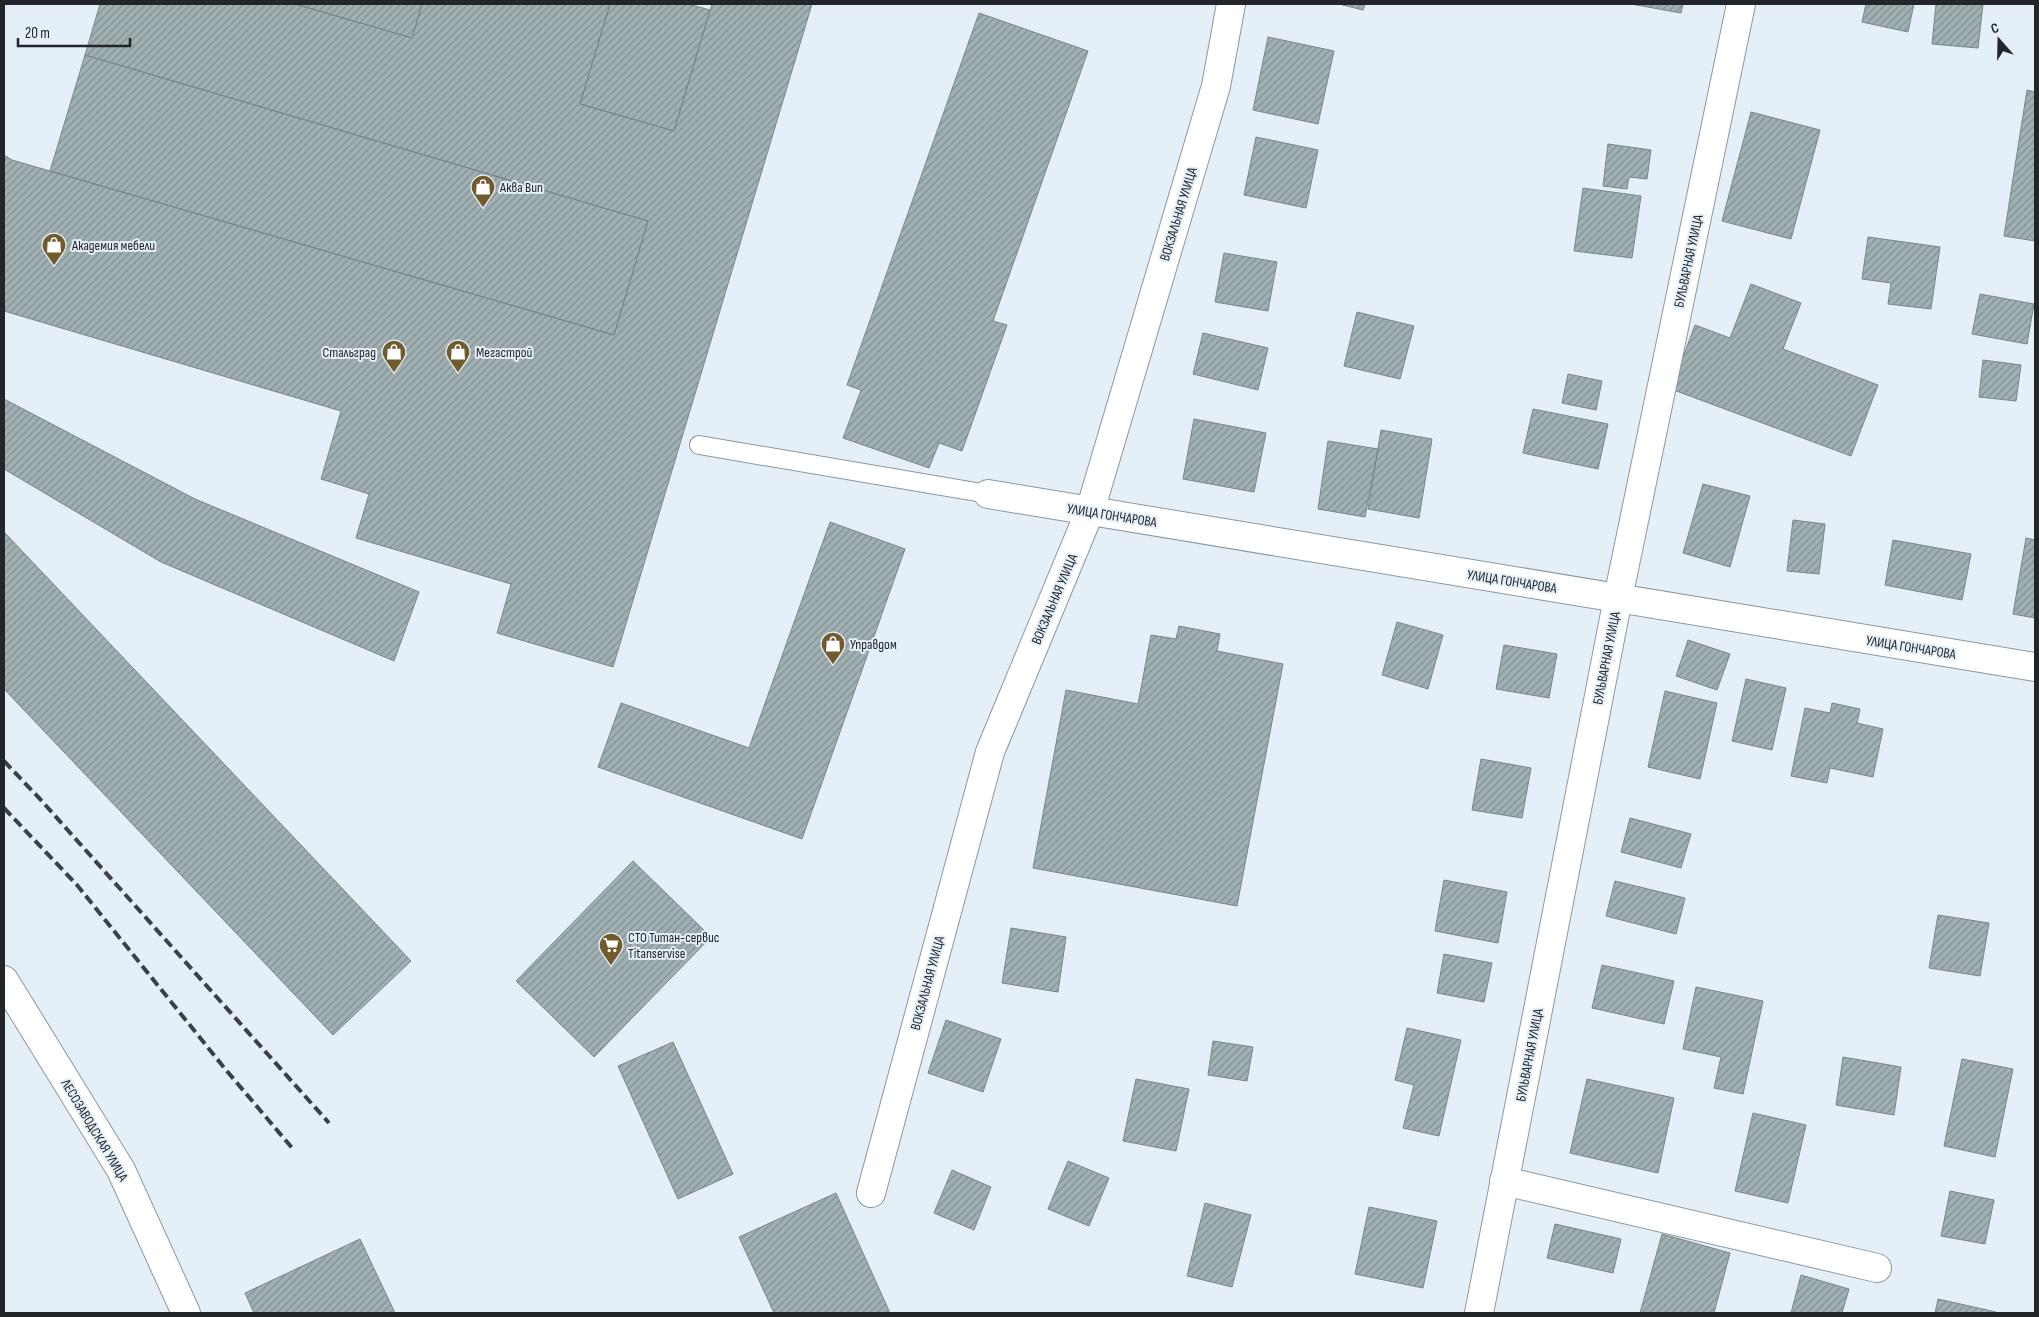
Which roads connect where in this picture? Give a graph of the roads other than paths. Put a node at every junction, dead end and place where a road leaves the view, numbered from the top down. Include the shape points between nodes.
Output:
1 (1231, 4) edge
2 (1741, 4) edge
3 (699, 445) dead end
4 (988, 494) joint
5 (1090, 511) junction
6 (1618, 598) junction
7 (2035, 667) edge
8 (4, 980) edge
9 (1504, 1181) junction
10 (871, 1193) dead end
11 (1877, 1268) dead end
12 (186, 1313) edge
13 (1478, 1313) edge

1 - 5 street, ВОКЗАЛЬНАЯ УЛИЦА via 1216,86
2 - 6 street, БУЛЬВАРНАЯ УЛИЦА
3 - 4 lane
4 - 5 street, УЛИЦА ГОНЧАРОВА
5 - 6 street, УЛИЦА ГОНЧАРОВА
5 - 10 street, ВОКЗАЛЬНАЯ УЛИЦА via 990,752
6 - 7 street, УЛИЦА ГОНЧАРОВА
6 - 9 street, БУЛЬВАРНАЯ УЛИЦА
8 - 12 street, ЛЕСОЗАВОДСКАЯ УЛИЦА via 121,1170
9 - 11 street
9 - 13 street, БУЛЬВАРНАЯ УЛИЦА

